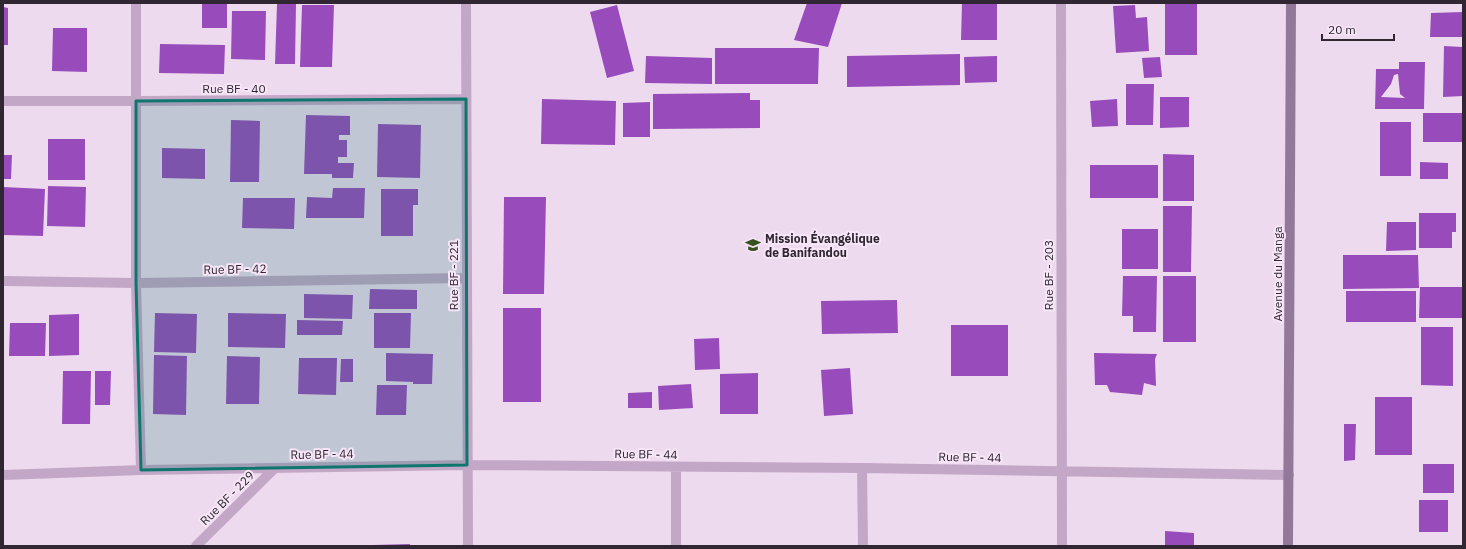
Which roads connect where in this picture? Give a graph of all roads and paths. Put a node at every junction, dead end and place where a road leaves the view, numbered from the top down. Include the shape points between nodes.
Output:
1 (136, 3) edge
2 (466, 3) edge
3 (1061, 3) edge
4 (1291, 3) edge
5 (466, 99) junction
6 (3, 101) edge
7 (136, 101) junction
8 (466, 278) junction
9 (3, 281) edge
10 (136, 283) junction
11 (467, 465) junction
12 (275, 468) junction
13 (676, 468) junction
14 (862, 468) junction
15 (141, 470) junction
16 (1061, 471) junction
17 (3, 475) edge
18 (1289, 475) junction
19 (196, 546) edge
20 (468, 546) edge
21 (676, 546) edge
22 (863, 546) edge
23 (1062, 546) edge
24 (1288, 546) edge

1 - 7 street
2 - 5 street, Rue BF - 221
3 - 16 street, Rue BF - 203
4 - 18 street, Avenue du Manga
5 - 7 street, Rue BF - 40
5 - 8 street, Rue BF - 221
6 - 7 street, Rue BF - 40
7 - 10 street
8 - 10 street, Rue BF - 42
8 - 11 street, Rue BF - 221
9 - 10 street, Rue BF - 42
10 - 15 street
11 - 12 street, Rue BF - 44
11 - 13 street, Rue BF - 44
11 - 20 street, Rue BF - 221
12 - 15 street, Rue BF - 44
12 - 19 street, Rue BF - 229
13 - 14 street, Rue BF - 44
13 - 21 street
14 - 16 street, Rue BF - 44
14 - 22 street
15 - 17 street, Rue BF - 44
16 - 18 street, Rue BF - 44
16 - 23 street, Rue BF - 203
18 - 24 street, Avenue du Manga

